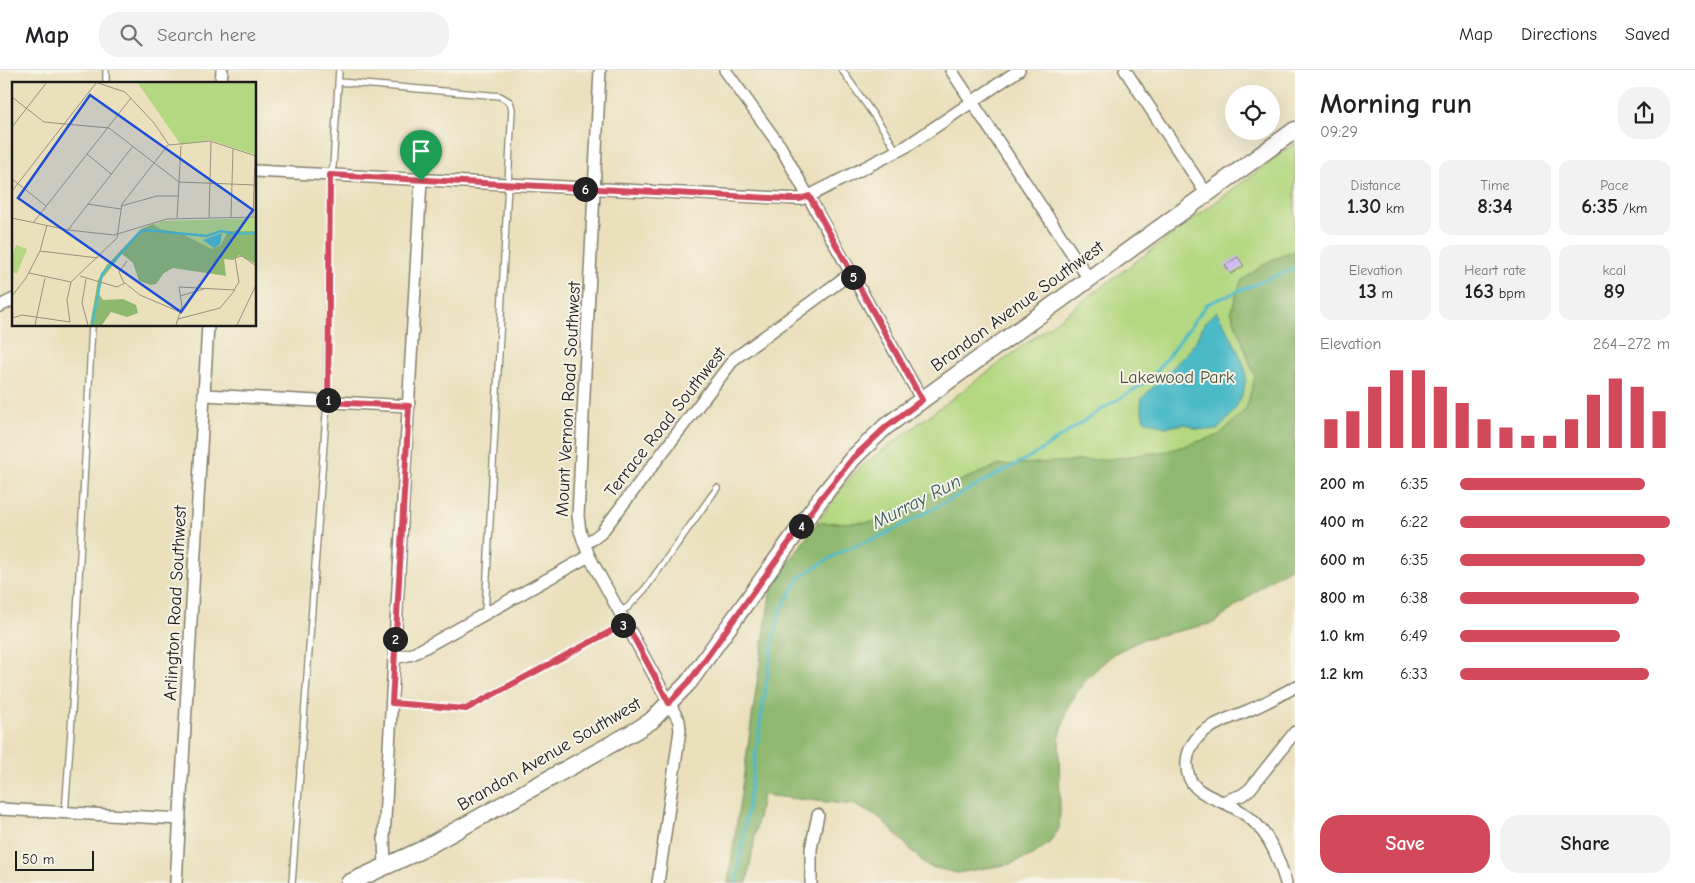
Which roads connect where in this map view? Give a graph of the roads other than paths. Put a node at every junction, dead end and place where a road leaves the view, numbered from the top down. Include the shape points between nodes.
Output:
1 (339, 70) edge
2 (600, 70) edge
3 (725, 70) edge
4 (842, 70) edge
5 (951, 70) edge
6 (1019, 70) edge
7 (1124, 70) edge
8 (339, 82) junction
9 (973, 102) junction
10 (1295, 130) edge
11 (897, 152) junction
12 (256, 171) edge
13 (330, 175) junction
14 (421, 181) junction
15 (507, 185) junction
16 (595, 189) junction
17 (1206, 193) junction
18 (809, 196) junction
19 (851, 273) junction
20 (1089, 279) junction
21 (12, 300) edge
22 (0, 306) edge
23 (92, 326) edge
24 (208, 326) edge
25 (204, 395) junction
26 (922, 400) junction
27 (328, 402) junction
28 (409, 406) junction
29 (717, 488) dead end
30 (584, 543) junction
31 (589, 556) junction
32 (619, 612) junction
33 (485, 614) junction
34 (626, 623) junction
35 (394, 658) junction
36 (1295, 687) edge
37 (392, 703) junction
38 (669, 703) junction
39 (1295, 732) edge
40 (1222, 802) junction
41 (0, 809) edge
42 (65, 813) junction
43 (818, 815) dead end
44 (180, 820) junction
45 (385, 868) junction
46 (176, 883) edge
47 (292, 883) edge
48 (349, 883) edge
49 (658, 883) edge
50 (811, 883) edge
51 (1286, 883) edge

1 - 8 lane
2 - 16 street, Mount Vernon Road Southwest
3 - 18 street via 780,146
4 - 11 lane
5 - 9 street
6 - 9 street
7 - 17 street
8 - 13 lane
8 - 15 lane via 506,99 512,109
9 - 11 street
9 - 20 street
10 - 17 main road, Brandon Avenue Southwest
11 - 18 street
12 - 13 street
13 - 14 street
13 - 27 lane
14 - 15 street
14 - 28 street
15 - 16 street
15 - 33 lane
16 - 18 street via 790,199
16 - 30 street, Mount Vernon Road Southwest via 578,516
17 - 20 main road, Brandon Avenue Southwest
18 - 19 street
19 - 26 street
19 - 30 street, Terrace Road Southwest via 734,359 601,533
20 - 26 main road, Brandon Avenue Southwest
21 - 22 street
23 - 42 lane
24 - 25 street, Arlington Road Southwest
25 - 27 street
25 - 44 street, Arlington Road Southwest
26 - 38 main road, Brandon Avenue Southwest via 853,458 689,682
27 - 28 street
27 - 47 lane
28 - 35 street
29 - 32 lane via 645,589
30 - 31 street, Mount Vernon Road Southwest
31 - 32 street, Mount Vernon Road Southwest
31 - 33 street
32 - 34 street, Mount Vernon Road Southwest
33 - 35 street via 413,654
34 - 37 lane via 466,709
34 - 38 street, Mount Vernon Road Southwest
35 - 37 street
36 - 40 street via 1204,731 1191,746 1186,768 1191,782 1209,797
37 - 45 street
38 - 45 main road, Brandon Avenue Southwest via 635,731
38 - 49 street, Mount Vernon Road Southwest via 680,730
39 - 40 street via 1250,789
40 - 51 street via 1241,811 1265,834 1273,846
41 - 42 street
42 - 44 street
43 - 50 street via 811,849
44 - 46 street, Arlington Road Southwest
45 - 48 main road, Brandon Avenue Southwest

